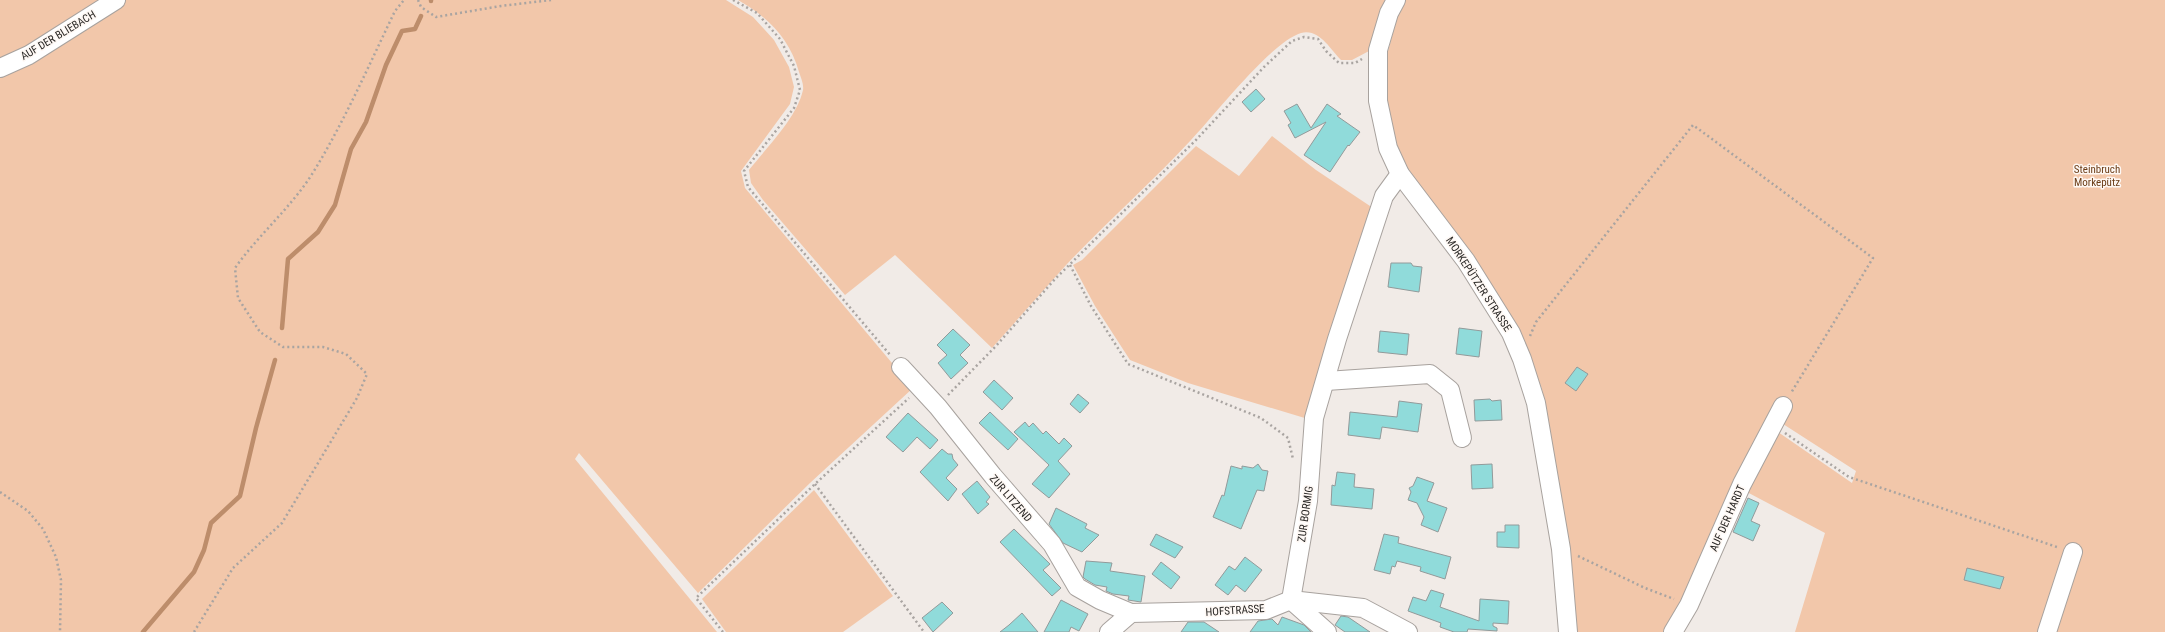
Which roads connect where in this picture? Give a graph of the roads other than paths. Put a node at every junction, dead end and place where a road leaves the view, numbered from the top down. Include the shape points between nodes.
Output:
1 (116, 0) edge
2 (1396, 0) edge
3 (0, 68) edge
4 (1400, 174) junction
5 (901, 367) road end
6 (1326, 381) junction
7 (1783, 406) road end
8 (1462, 438) dead end
9 (2073, 552) road end
10 (1291, 600) junction
11 (1131, 614) junction
12 (1109, 632) edge
13 (1327, 632) edge
14 (1408, 632) edge
15 (1568, 632) edge
16 (1674, 632) edge
17 (2047, 632) edge

1 - 3 street, AUF DER BLIEBACH via 28,55
2 - 4 street, MORKEPÜTZER STRASSE via 1388,13 1378,50 1378,101 1388,148
4 - 6 street, ZUR BORMIG via 1384,196 1337,339
4 - 15 street, MORKEPÜTZER STRASSE via 1466,261 1511,333 1522,360 1536,403 1561,549
5 - 11 street, ZUR LITZEND via 938,407 992,476 1052,544 1077,587
6 - 8 street via 1430,374 1450,390
6 - 10 street, ZUR BORMIG via 1314,418 1308,501
7 - 16 street, AUF DER HARDT via 1742,484 1689,605
9 - 17 street
10 - 11 street, HOFSTRASSE via 1266,610
10 - 13 street
10 - 14 street, HOFSTRASSE via 1363,608
11 - 12 street

